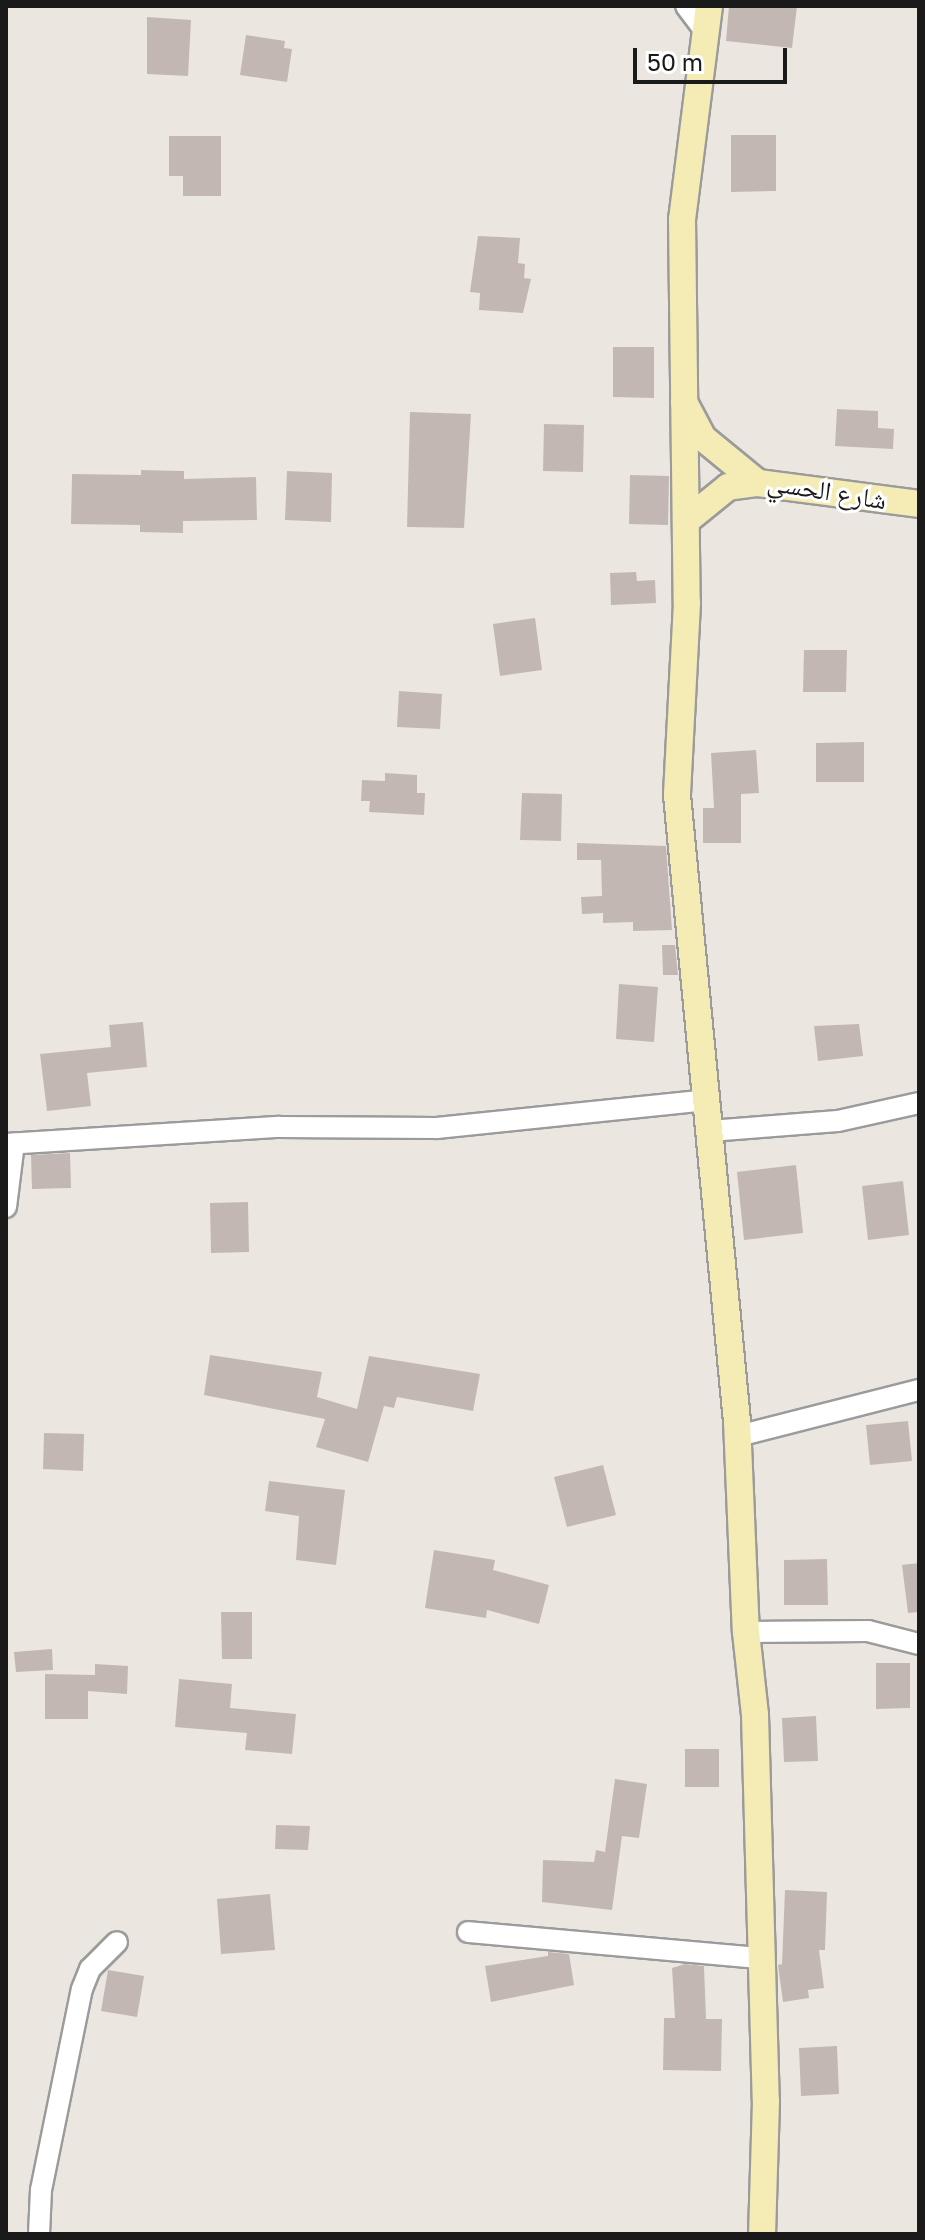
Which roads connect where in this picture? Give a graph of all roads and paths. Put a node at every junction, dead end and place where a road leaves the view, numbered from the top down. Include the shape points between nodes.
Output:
1 (686, 6) edge
2 (707, 18) edge
3 (681, 395) junction
4 (758, 483) junction
5 (919, 504) edge
6 (686, 521) junction
7 (707, 1100) junction
8 (919, 1103) edge
9 (710, 1131) junction
10 (10, 1143) edge
11 (6, 1207) edge
12 (919, 1390) edge
13 (738, 1436) junction
14 (746, 1632) junction
15 (919, 1644) edge
16 (468, 1932) dead end
17 (117, 1942) dead end
18 (760, 1958) junction
19 (39, 2234) edge
20 (762, 2234) edge

1 - 2 street
2 - 3 street via 682,219
3 - 4 street, شارع الحسي via 703,438
3 - 6 street
4 - 5 street, شارع الحسي
4 - 6 street via 728,487
6 - 7 street via 677,795
7 - 9 street
7 - 10 street via 437,1128 279,1127
8 - 9 street via 838,1121
9 - 13 street
10 - 11 street
12 - 13 street
13 - 14 street
14 - 15 street via 868,1631
14 - 18 street via 755,1715
16 - 18 street
17 - 19 street via 90,1969 82,1989 41,2190
18 - 20 street via 766,2101

